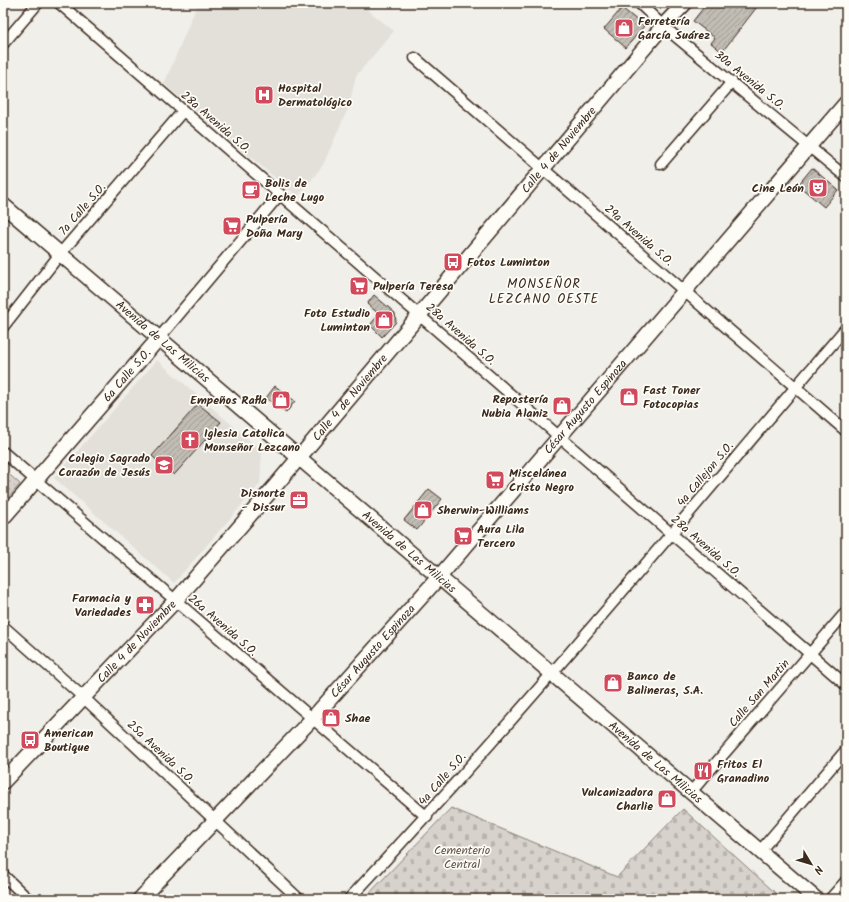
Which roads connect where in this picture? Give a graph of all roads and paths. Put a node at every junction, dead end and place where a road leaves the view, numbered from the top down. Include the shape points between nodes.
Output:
1 (38, 3) edge
2 (59, 3) edge
3 (639, 3) edge
4 (685, 3) edge
5 (663, 26) junction
6 (3, 44) edge
7 (415, 58) dead end
8 (732, 82) junction
9 (846, 103) edge
10 (183, 110) junction
11 (809, 146) junction
12 (661, 164) dead end
13 (543, 169) junction
14 (846, 177) edge
15 (280, 194) junction
16 (3, 205) edge
17 (60, 254) junction
18 (684, 291) junction
19 (420, 316) junction
20 (3, 327) edge
21 (846, 328) edge
22 (159, 338) junction
23 (795, 387) junction
24 (846, 431) edge
25 (560, 437) junction
26 (3, 452) edge
27 (300, 458) junction
28 (35, 480) junction
29 (3, 518) edge
30 (671, 533) junction
31 (440, 577) junction
32 (176, 600) junction
33 (846, 612) edge
34 (3, 626) edge
35 (810, 653) junction
36 (552, 673) junction
37 (846, 685) edge
38 (83, 697) junction
39 (312, 719) junction
40 (846, 750) edge
41 (3, 782) edge
42 (691, 792) junction
43 (426, 817) junction
44 (214, 820) junction
45 (760, 852) junction
46 (3, 875) edge
47 (846, 881) edge
48 (28, 899) edge
49 (140, 899) edge
50 (299, 899) edge
51 (349, 899) edge
52 (816, 899) edge
53 (830, 899) edge

1 - 6 street
2 - 10 street, 28a Avenida S.O.
3 - 5 street, 30a Avenida S.O.
4 - 5 street, Calle 4 de Noviembre
5 - 8 street, 30a Avenida S.O.
5 - 13 street, Calle 4 de Noviembre
7 - 13 street, 29a Avenida S.O.
8 - 11 street, 30a Avenida S.O.
8 - 12 street
9 - 11 street, César Augusto Espinoza
10 - 15 street, 28a Avenida S.O.
10 - 17 street, 7a Calle S.O.
11 - 14 street, 30a Avenida S.O.
11 - 18 street, César Augusto Espinoza
13 - 18 street, 29a Avenida S.O.
13 - 19 street, Calle 4 de Noviembre
15 - 19 street, 28a Avenida S.O.
15 - 22 street, 6a Calle S.O.
16 - 17 street, Avenida de Las Milicias
17 - 20 street, 7a Calle S.O.
17 - 22 street, Avenida de Las Milicias
18 - 23 street, 29a Avenida S.O.
18 - 25 street, César Augusto Espinoza
19 - 25 street, 28a Avenida S.O.
19 - 27 street, Calle 4 de Noviembre
21 - 23 street, 4a Callejon S.O.
22 - 27 street, Avenida de Las Milicias
22 - 28 street, 6a Calle S.O.
23 - 24 street, 29a Avenida S.O.
23 - 30 street, 4a Callejon S.O.
25 - 30 street, 28a Avenida S.O.
25 - 31 street, César Augusto Espinoza
26 - 28 street, 26a Avenida S.O.
27 - 31 street, Avenida de Las Milicias
27 - 32 street, Calle 4 de Noviembre
28 - 29 street, 6a Calle S.O.
28 - 32 street, 26a Avenida S.O.
30 - 35 street, 28a Avenida S.O.
30 - 36 street, 4a Callejon S.O.
31 - 36 street, Avenida de Las Milicias
31 - 39 street, César Augusto Espinoza
32 - 38 street, Calle 4 de Noviembre
32 - 39 street, 26a Avenida S.O.
33 - 35 street, Calle San Martin
34 - 38 street, 25a Avenida S.O.
35 - 37 street, 28a Avenida S.O.
35 - 42 street, Calle San Martin
36 - 42 street, Avenida de Las Milicias
36 - 43 street, 4a Calle S.O.
38 - 41 street, Calle 4 de Noviembre
38 - 44 street, 25a Avenida S.O.
39 - 43 street, 26a Avenida S.O.
39 - 44 street, César Augusto Espinoza
40 - 45 street
42 - 45 street, Avenida de Las Milicias
43 - 51 street, 4a Calle S.O.
44 - 49 street, César Augusto Espinoza
44 - 50 street, 25a Avenida S.O.
45 - 52 street, Avenida de Las Milicias
46 - 48 street
47 - 53 street

